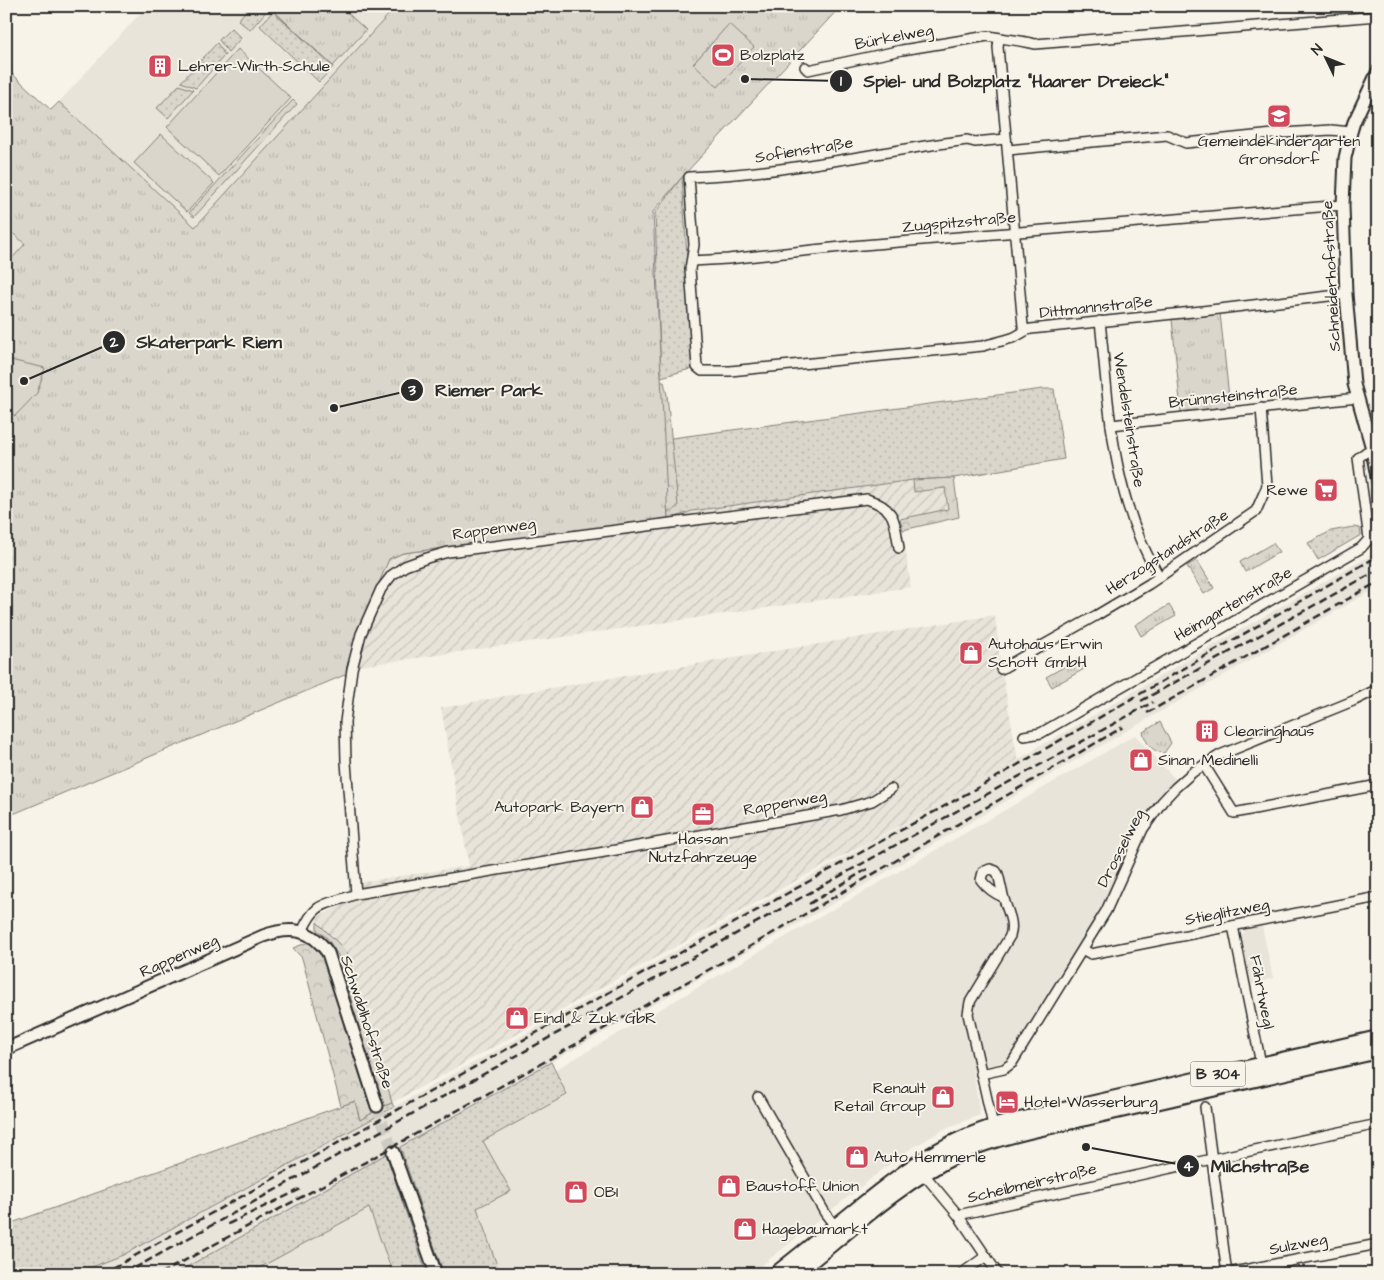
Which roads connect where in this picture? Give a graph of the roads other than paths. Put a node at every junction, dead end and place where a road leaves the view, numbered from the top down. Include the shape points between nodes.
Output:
1 (1378, 16) edge
2 (999, 39) junction
3 (805, 67) dead end
4 (1378, 71) edge
5 (1351, 132) junction
6 (1006, 139) junction
7 (1008, 150) junction
8 (1343, 205) junction
9 (1015, 232) junction
10 (692, 261) junction
11 (1346, 294) junction
12 (1100, 322) junction
13 (1026, 330) junction
14 (1358, 398) junction
15 (1261, 408) junction
16 (1111, 425) junction
17 (1372, 450) junction
18 (1378, 482) edge
19 (899, 548) dead end
20 (1159, 576) junction
21 (1001, 669) dead end
22 (1378, 689) edge
23 (1024, 736) dead end
24 (1204, 765) junction
25 (1378, 785) edge
26 (891, 789) dead end
27 (356, 894) junction
28 (1003, 897) dead end
29 (1378, 897) edge
30 (1233, 926) junction
31 (302, 932) junction
32 (1084, 950) junction
33 (1378, 1038) edge
34 (6, 1049) edge
35 (1378, 1051) edge
36 (1262, 1064) junction
37 (981, 1074) junction
38 (758, 1096) dead end
39 (377, 1106) tunnel mouth
40 (1205, 1107) dead end
41 (1378, 1124) edge
42 (995, 1133) junction
43 (393, 1152) tunnel mouth
44 (1212, 1158) junction
45 (923, 1173) junction
46 (958, 1215) junction
47 (839, 1231) junction
48 (1378, 1244) edge
49 (986, 1256) junction
50 (436, 1274) edge
51 (776, 1274) edge
52 (795, 1274) edge
53 (961, 1274) edge
54 (998, 1274) edge
55 (1226, 1274) edge

1 - 2 street, Bürkelweg via 1035,44
2 - 3 street, Bürkelweg via 988,36 909,48 808,70
2 - 6 street
4 - 5 street, Schneiderhofstraße
5 - 7 street via 1283,133 1186,143 1167,135
5 - 8 street, Schneiderhofstraße via 1345,158
6 - 7 street
6 - 10 street, Sofienstraße via 912,147 780,170 689,177 694,245
7 - 9 street
8 - 9 street, Zugspitzstraße
8 - 11 street, Schneiderhofstraße
9 - 10 street, Zugspitzstraße
9 - 13 street
10 - 13 street, Dittmannstraße via 697,367 702,371 983,346 1023,334
11 - 12 street, Dittmannstraße
11 - 14 street, Schneiderhofstraße
12 - 13 street, Dittmannstraße
12 - 16 street, Wendelsteinstraße
14 - 15 street, Brünnsteinstraße
14 - 17 street, Schneiderhofstraße
15 - 16 street, Brünnsteinstraße
15 - 20 street, Herzogstandstraße via 1268,486 1260,504 1249,517
16 - 20 street, Wendelsteinstraße via 1125,498
17 - 18 street, Schneiderhofstraße
17 - 23 street, Heimgartenstraße via 1358,458 1369,539 1361,548 1041,733
19 - 27 street, Rappenweg via 894,517 867,499 448,552 399,570 381,589 361,634 348,699 346,762
20 - 21 street, Herzogstandstraße
22 - 24 street, Drosselweg via 1220,755
24 - 25 street via 1234,813
24 - 32 street, Drosselweg via 1175,788 1143,829 1106,911
26 - 27 street, Rappenweg via 872,801 841,810
27 - 31 street, Rappenweg via 317,908 310,914
28 - 37 street via 1012,923 1010,936 968,1008
29 - 30 street, Stieglitzweg
30 - 32 street, Stieglitzweg via 1091,954
30 - 36 street, Fährtwegl
31 - 34 street, Rappenweg via 282,930 264,936
31 - 39 street, Schwablhofstraße via 317,939 328,952
32 - 37 street, Drosselweg via 1012,1063 1004,1069
33 - 36 main road, B 304
35 - 42 main road, B 304
36 - 42 main road, B 304
37 - 42 street
38 - 47 street via 825,1214
40 - 44 street
41 - 44 street, Scheibmeirstraße
42 - 45 main road, B 304
42 - 47 main road, B 304 via 972,1134 929,1155 893,1180
43 - 50 street
44 - 46 street, Scheibmeirstraße
44 - 55 street
45 - 46 street
45 - 47 main road, B 304
46 - 49 street
47 - 51 main road, B 304
47 - 52 main road, B 304
48 - 55 street, Sulzweg
49 - 53 street
49 - 54 street

